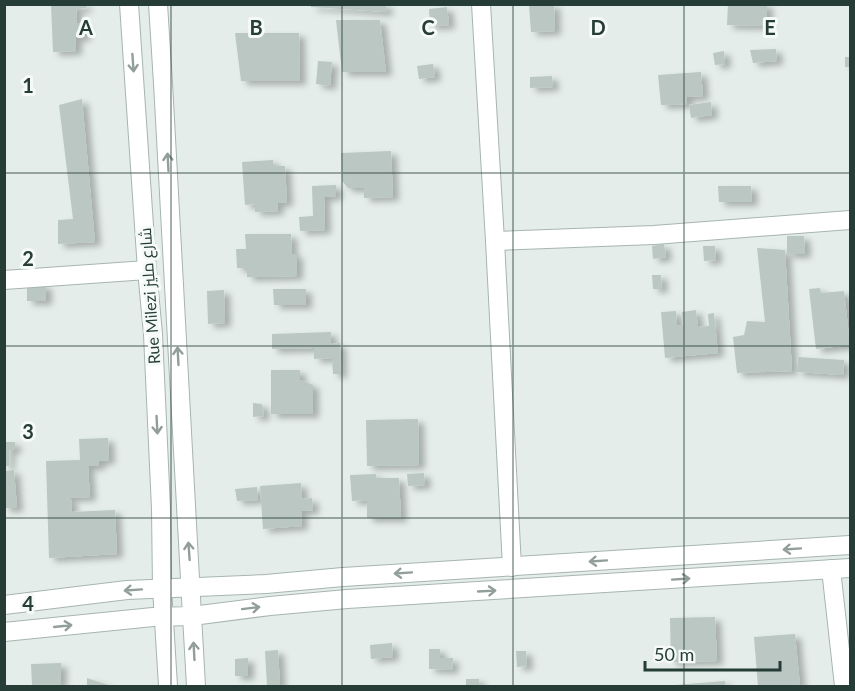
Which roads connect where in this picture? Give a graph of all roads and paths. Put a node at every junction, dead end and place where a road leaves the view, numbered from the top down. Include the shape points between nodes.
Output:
1 (129, 4) edge
2 (158, 4) edge
3 (481, 4) edge
4 (850, 220) edge
5 (495, 241) junction
6 (147, 270) junction
7 (4, 280) edge
8 (850, 545) edge
9 (512, 567) junction
10 (850, 568) edge
11 (831, 569) junction
12 (191, 586) junction
13 (162, 588) junction
14 (4, 604) edge
15 (192, 616) junction
16 (164, 617) junction
17 (4, 632) edge
18 (168, 687) edge
19 (196, 687) edge
20 (844, 687) edge

1 -> 6 street, Rue Milezi شارع مليز
12 -> 2 street, Rue Milezi شارع مليز
3 - 5 street
4 - 5 street via 654,235
5 - 9 street
6 - 7 street
6 -> 13 street, Rue Milezi شارع مليز via 157,416
8 -> 9 street
9 -> 12 street
10 - 11 street
15 -> 11 street via 347,599
11 - 20 street
12 - 13 street
12 - 15 street, Rue Milezi شارع مليز
13 -> 14 street
13 - 16 street, Rue Milezi شارع مليز
15 - 16 street
19 -> 15 street, Rue Milezi شارع مليز
17 -> 16 street
16 - 18 street, Rue Milezi شارع مليز

